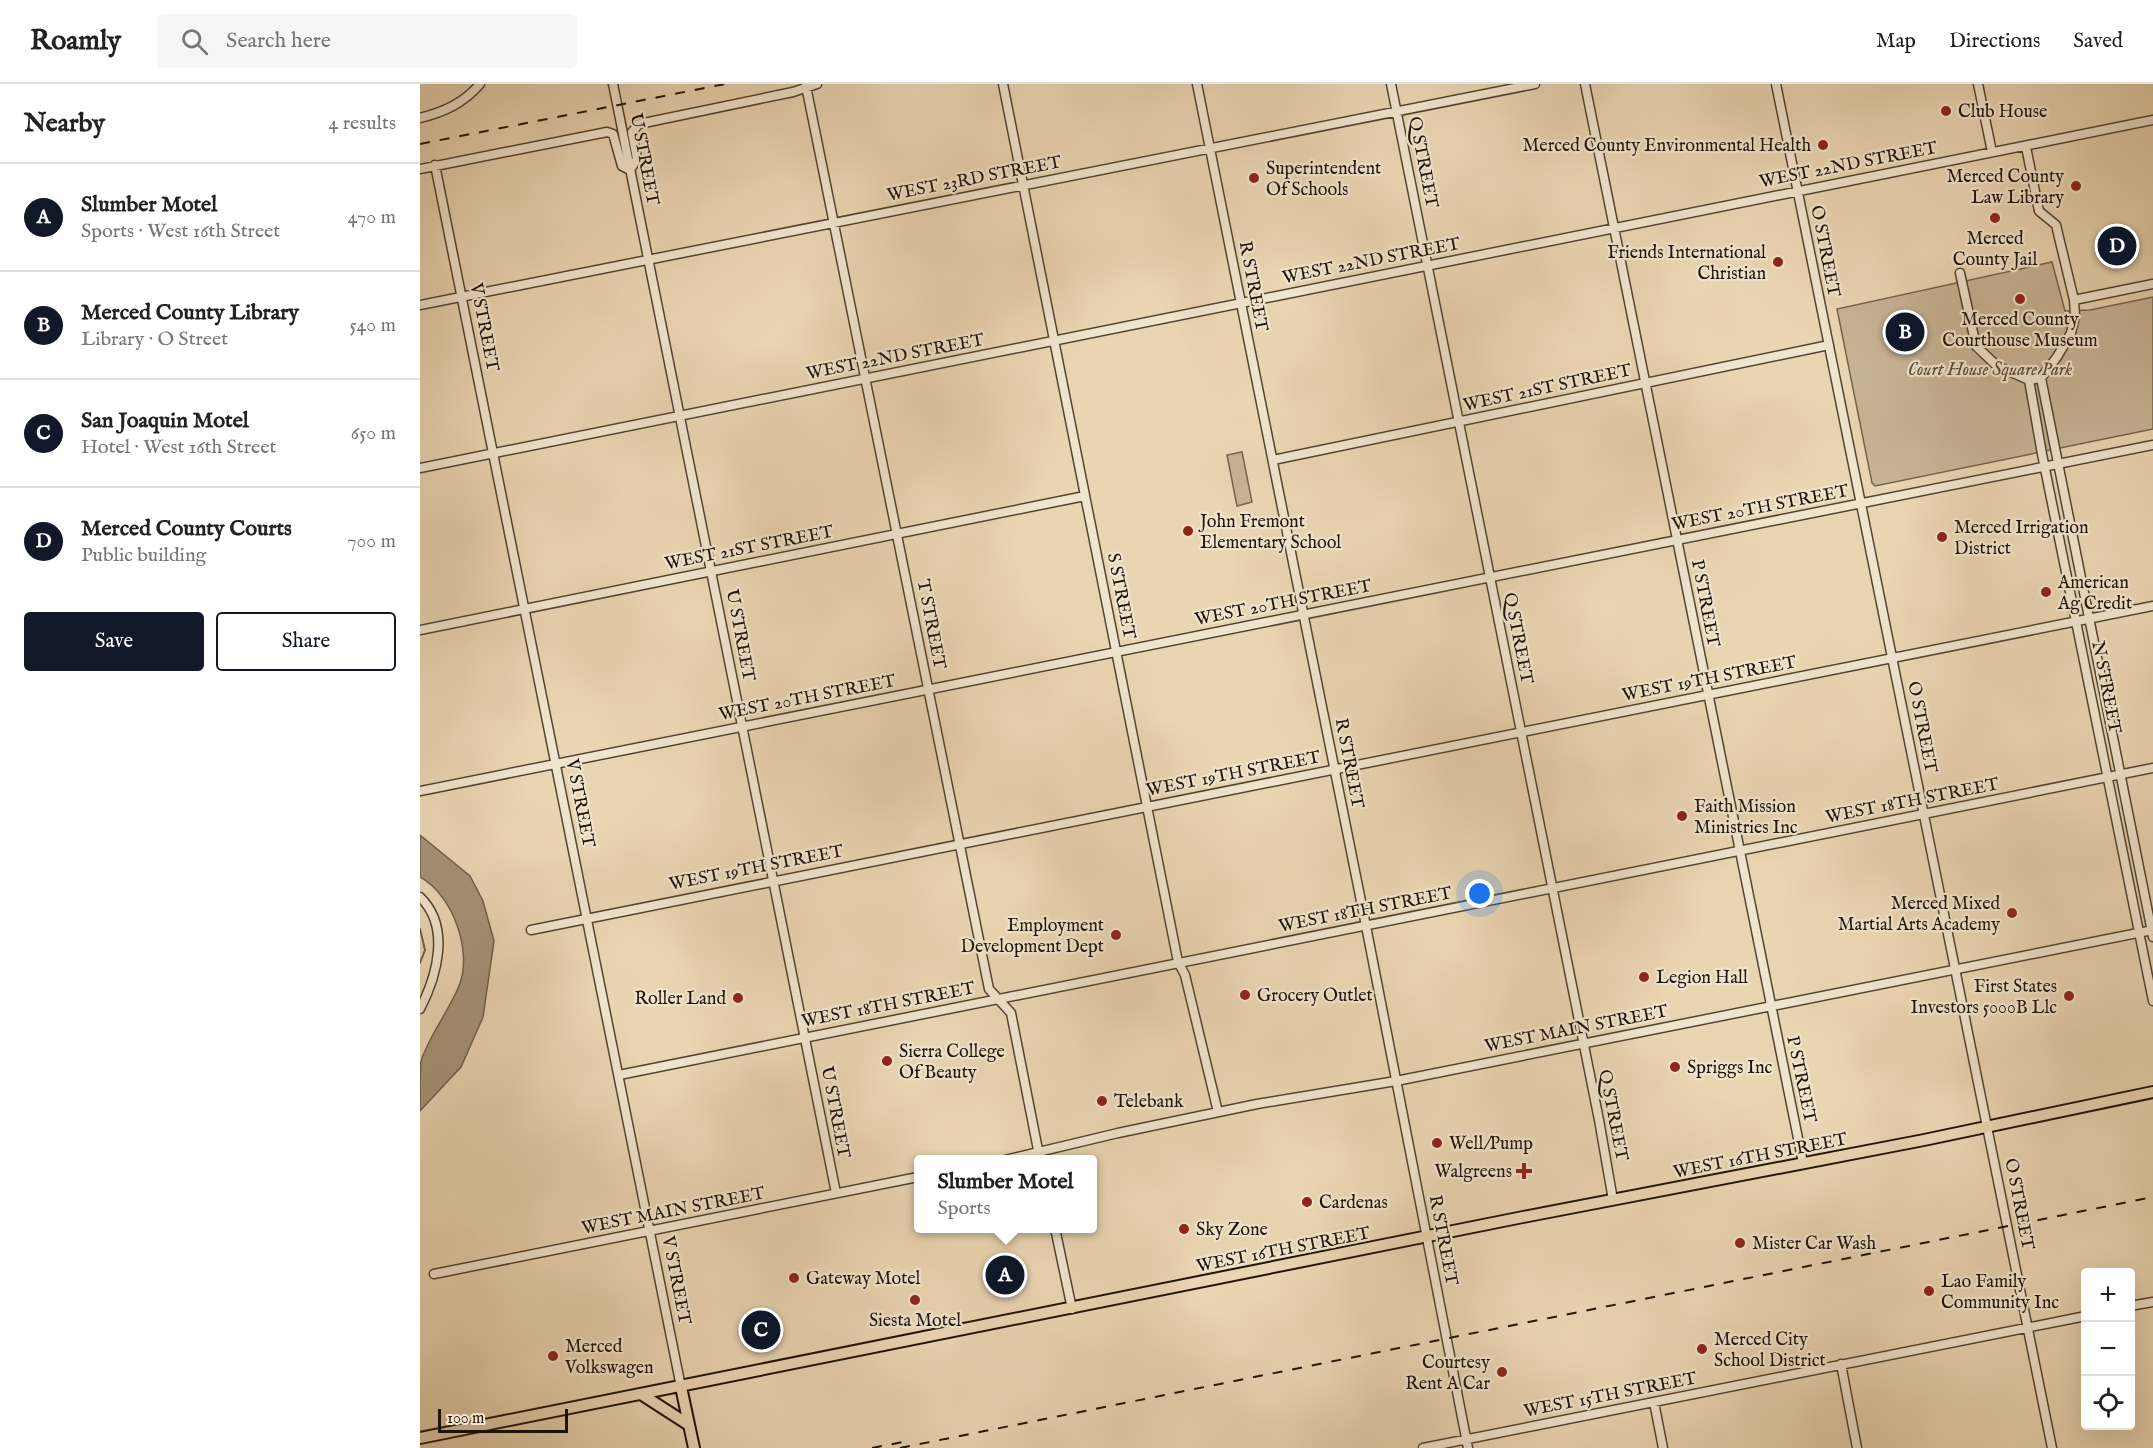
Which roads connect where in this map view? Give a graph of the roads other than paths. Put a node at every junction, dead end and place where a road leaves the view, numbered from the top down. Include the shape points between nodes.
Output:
1 (480, 84) edge
2 (613, 84) edge
3 (817, 84) edge
4 (1003, 84) edge
5 (1197, 84) edge
6 (1391, 84) edge
7 (1535, 84) edge
8 (1586, 84) edge
9 (1776, 84) edge
10 (1978, 84) edge
11 (806, 86) junction
12 (1397, 111) junction
13 (420, 118) edge
14 (2153, 120) edge
15 (2026, 147) junction
16 (1210, 148) junction
17 (1992, 152) junction
18 (435, 165) junction
19 (420, 169) edge
20 (630, 170) junction
21 (1023, 185) junction
22 (1797, 192) junction
23 (834, 223) junction
24 (1615, 228) junction
25 (649, 260) junction
26 (1428, 266) junction
27 (1960, 273) dead end
28 (2153, 284) edge
29 (462, 297) junction
30 (2074, 300) junction
31 (1241, 303) junction
32 (420, 305) edge
33 (1054, 341) junction
34 (1829, 345) junction
35 (2041, 378) junction
36 (866, 379) junction
37 (2029, 380) junction
38 (1645, 384) junction
39 (680, 416) junction
40 (1459, 422) junction
41 (2153, 445) edge
42 (493, 453) junction
43 (1273, 460) junction
44 (2059, 463) junction
45 (2045, 466) junction
46 (420, 468) edge
47 (1085, 496) junction
48 (1861, 504) junction
49 (897, 534) junction
50 (1676, 540) junction
51 (711, 571) junction
52 (1490, 577) junction
53 (2153, 606) edge
54 (525, 609) junction
55 (1303, 615) junction
56 (2090, 619) junction
57 (2077, 622) junction
58 (420, 630) edge
59 (1116, 652) junction
60 (1892, 658) junction
61 (928, 689) junction
62 (1708, 695) junction
63 (742, 727) junction
64 (1522, 732) junction
65 (556, 764) junction
66 (2153, 768) edge
67 (1335, 769) junction
68 (2120, 774) junction
69 (2108, 777) junction
70 (420, 791) edge
71 (1147, 807) junction
72 (1923, 814) junction
73 (960, 844) junction
74 (1739, 851) junction
75 (773, 880) junction
76 (1553, 888) junction
77 (420, 897) edge
78 (587, 918) junction
79 (1366, 926) junction
80 (531, 930) dead end
81 (2153, 932) edge
82 (2139, 933) junction
83 (1178, 962) junction
84 (1956, 970) junction
85 (1000, 999) junction
86 (2153, 1000) edge
87 (1770, 1007) junction
88 (420, 1009) edge
89 (805, 1038) junction
90 (1584, 1044) junction
91 (619, 1075) junction
92 (1396, 1081) junction
93 (2153, 1092) edge
94 (1218, 1112) junction
95 (1988, 1127) junction
96 (1040, 1155) edge
97 (1043, 1155) edge
98 (1803, 1163) junction
99 (914, 1178) edge
100 (836, 1193) junction
101 (1613, 1200) junction
102 (650, 1231) junction
103 (1056, 1233) edge
104 (1426, 1237) junction
105 (434, 1274) dead end
106 (2153, 1302) edge
107 (2135, 1305) edge
108 (1072, 1309) junction
109 (2081, 1317) edge
110 (2028, 1327) junction
111 (1841, 1364) junction
112 (681, 1387) junction
113 (641, 1394) junction
114 (1654, 1402) junction
115 (689, 1425) junction
116 (420, 1438) edge
117 (1467, 1444) edge
118 (694, 1448) edge
119 (1423, 1448) edge
120 (1664, 1448) edge
121 (1857, 1448) edge
122 (2052, 1448) edge

1 - 13 street via 457,105
2 - 20 street, U STREET
3 - 11 street
4 - 21 street, S STREET
5 - 16 street, R STREET
6 - 12 street, Q STREET
7 - 12 street, WEST 23RD STREET
8 - 24 street, P STREET
9 - 22 street, O STREET
10 - 17 street
11 - 20 street via 639,124 632,132 637,159
11 - 23 street, T STREET
12 - 16 street, WEST 23RD STREET
12 - 26 street, Q STREET
14 - 15 street, WEST 22ND STREET
15 - 17 street, WEST 22ND STREET
15 - 30 street via 2038,211 2056,225
16 - 21 street, WEST 23RD STREET
16 - 31 street, R STREET
17 - 22 street, WEST 22ND STREET
18 - 19 street
18 - 20 street via 607,132 613,134 622,166
18 - 29 street, V STREET
20 - 25 street, U STREET
21 - 23 street, WEST 23RD STREET
21 - 33 street, S STREET
22 - 24 street, WEST 22ND STREET
22 - 34 street, O STREET
23 - 25 street, WEST 23RD STREET
23 - 36 street, T STREET
24 - 26 street, WEST 22ND STREET
24 - 38 street, P STREET
25 - 29 street, WEST 23RD STREET
25 - 39 street, U STREET
26 - 31 street, WEST 22ND STREET
26 - 40 street, Q STREET
27 - 37 street via 1976,346 1997,366
28 - 30 street
29 - 32 street, WEST 23RD STREET
29 - 42 street, V STREET
30 - 35 street via 2071,333
31 - 33 street, WEST 22ND STREET
31 - 43 street, R STREET
33 - 36 street, WEST 22ND STREET
33 - 47 street, S STREET
34 - 38 street, WEST 21ST STREET
34 - 48 street, O STREET
35 - 37 street
35 - 44 street, N STREET
36 - 39 street, WEST 22ND STREET
36 - 49 street, T STREET
37 - 45 street, N STREET
38 - 40 street, WEST 21ST STREET
38 - 50 street, P STREET
39 - 42 street, WEST 22ND STREET
39 - 51 street, U STREET
40 - 43 street, WEST 21ST STREET
40 - 52 street, Q STREET
41 - 44 street, WEST 20TH STREET
42 - 46 street, WEST 22ND STREET
42 - 54 street, V STREET
43 - 55 street, R STREET
44 - 45 street, WEST 20TH STREET
44 - 56 street, N STREET
45 - 48 street, WEST 20TH STREET
45 - 57 street, N STREET
47 - 49 street, WEST 21ST STREET
47 - 59 street, S STREET
48 - 50 street, WEST 20TH STREET
48 - 60 street, O STREET
49 - 51 street, WEST 21ST STREET
49 - 61 street, T STREET
50 - 52 street, WEST 20TH STREET
50 - 62 street, P STREET
51 - 54 street, WEST 21ST STREET
51 - 63 street, U STREET
52 - 55 street, WEST 20TH STREET
52 - 64 street, Q STREET
53 - 56 street, WEST 19TH STREET
54 - 58 street, WEST 21ST STREET
54 - 65 street, V STREET
55 - 59 street, WEST 20TH STREET
55 - 67 street, R STREET
56 - 57 street, WEST 19TH STREET
56 - 68 street, N STREET
57 - 60 street, WEST 19TH STREET
57 - 69 street, N STREET
59 - 61 street, WEST 20TH STREET
59 - 71 street, S STREET
60 - 62 street, WEST 19TH STREET
60 - 72 street, O STREET
61 - 63 street, WEST 20TH STREET
61 - 73 street, T STREET
62 - 64 street, WEST 19TH STREET
62 - 74 street, P STREET
63 - 65 street, WEST 20TH STREET
63 - 75 street, U STREET
64 - 67 street, WEST 19TH STREET
64 - 76 street, Q STREET
65 - 70 street, WEST 20TH STREET
65 - 78 street, V STREET
66 - 68 street, WEST 18TH STREET
67 - 71 street, WEST 19TH STREET
67 - 79 street, R STREET
68 - 69 street, WEST 18TH STREET
68 - 81 street, N STREET
69 - 72 street, WEST 18TH STREET
69 - 82 street, N STREET
71 - 73 street, WEST 19TH STREET
71 - 83 street, S STREET
72 - 74 street, WEST 18TH STREET
72 - 84 street, O STREET
73 - 75 street, WEST 19TH STREET
73 - 85 street, T STREET via 989,989
74 - 76 street, WEST 18TH STREET
74 - 87 street, P STREET
75 - 78 street, WEST 19TH STREET
75 - 89 street, U STREET
76 - 79 street, WEST 18TH STREET
76 - 90 street, Q STREET
77 - 88 street via 433,918 439,942 437,962
78 - 80 street, WEST 19TH STREET
78 - 91 street, V STREET
79 - 83 street, WEST 18TH STREET
79 - 92 street, R STREET
81 - 82 street, WEST MAIN STREET
82 - 84 street, WEST MAIN STREET
82 - 86 street, N STREET
83 - 85 street, WEST 18TH STREET
83 - 94 street, S STREET via 1185,975
84 - 87 street, WEST MAIN STREET
84 - 95 street, O STREET
85 - 89 street, WEST 18TH STREET
85 - 96 street, T STREET via 1011,1013
87 - 90 street, WEST MAIN STREET
87 - 98 street, P STREET
89 - 91 street, WEST 18TH STREET
89 - 100 street, U STREET
90 - 92 street, WEST MAIN STREET
90 - 101 street, Q STREET
91 - 102 street, V STREET
92 - 94 street, WEST MAIN STREET
92 - 104 street, R STREET
93 - 95 main road, WEST 16TH STREET
94 - 97 street, WEST MAIN STREET via 1124,1131
95 - 98 main road, WEST 16TH STREET
95 - 110 street, O STREET
98 - 101 main road, WEST 16TH STREET
99 - 100 street, WEST MAIN STREET
100 - 102 street, WEST MAIN STREET
101 - 104 main road, WEST 16TH STREET
102 - 105 street, WEST MAIN STREET
102 - 112 street, V STREET
103 - 108 street
104 - 108 main road, WEST 16TH STREET
104 - 117 street, R STREET
106 - 107 street
108 - 112 main road, WEST 16TH STREET
109 - 110 street, WEST 15TH STREET
110 - 111 street, WEST 15TH STREET
110 - 122 street, O STREET
111 - 114 street, WEST 15TH STREET
111 - 121 street
112 - 113 main road, WEST 16TH STREET
112 - 115 main road, V STREET
113 - 115 main road
113 - 116 main road, WEST 16TH STREET
114 - 117 street, WEST 15TH STREET
114 - 120 street
115 - 118 main road, V STREET
117 - 119 street, WEST 15TH STREET

